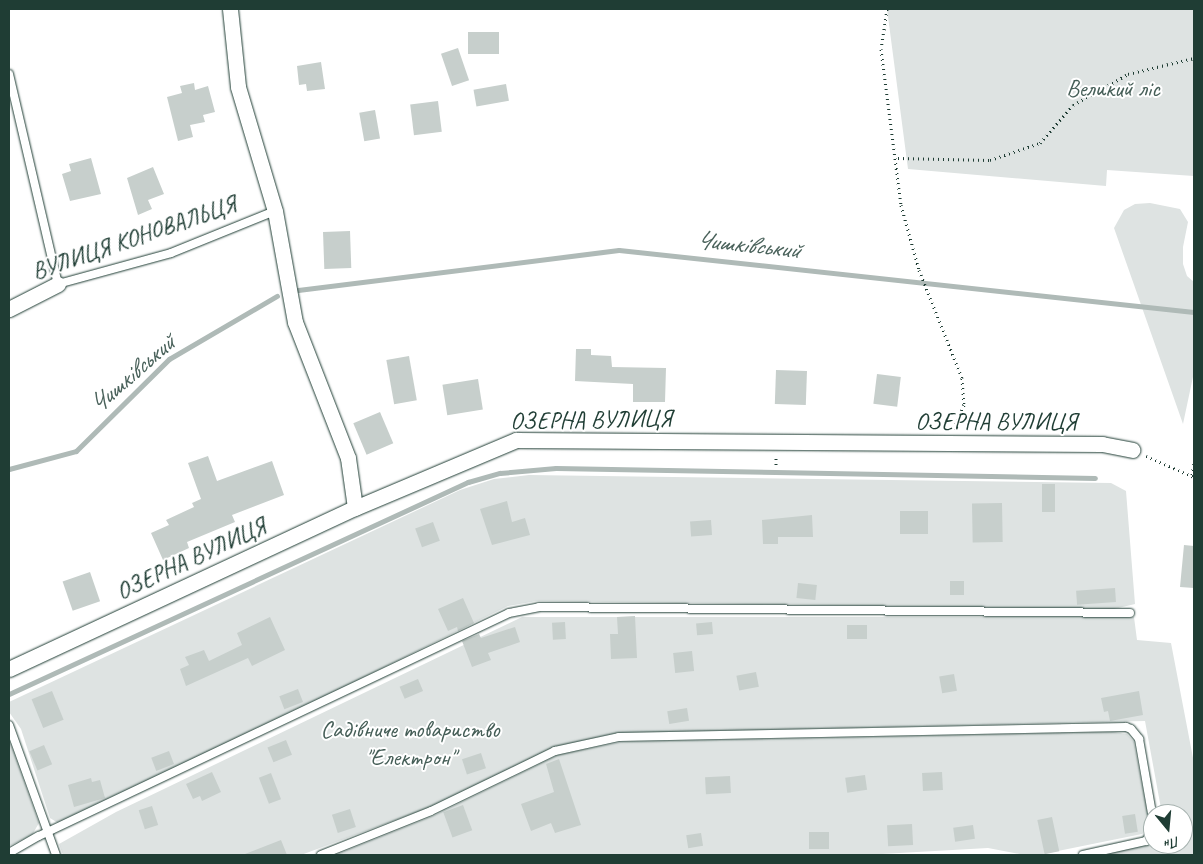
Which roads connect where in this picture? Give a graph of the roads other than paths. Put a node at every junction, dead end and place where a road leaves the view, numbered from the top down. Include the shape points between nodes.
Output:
1 (230, 9) edge
2 (9, 74) edge
3 (274, 211) junction
4 (58, 284) junction
5 (9, 309) edge
6 (1132, 450) road end
7 (355, 508) junction
8 (1130, 613) dead end
9 (9, 669) edge
10 (9, 726) edge
11 (1150, 804) edge
12 (50, 834) junction
13 (1143, 842) edge
14 (9, 853) edge
15 (56, 855) edge
16 (321, 855) edge
17 (1083, 855) edge

1 - 3 street via 238,87
2 - 4 lane
3 - 4 lane, ВУЛИЦЯ КОНОВАЛЬЦЯ via 171,253
3 - 7 street via 295,322 348,458
4 - 5 street, ВУЛИЦЯ КОНОВАЛЬЦЯ
6 - 7 street, ОЗЕРНА ВУЛИЦЯ via 1102,444 516,440
7 - 9 street, ОЗЕРНА ВУЛИЦЯ
8 - 12 lane via 539,607 510,613
10 - 12 lane
11 - 16 lane via 1139,739 1126,727 619,737 556,751 431,811
12 - 14 lane via 39,836
12 - 15 lane
13 - 17 lane

